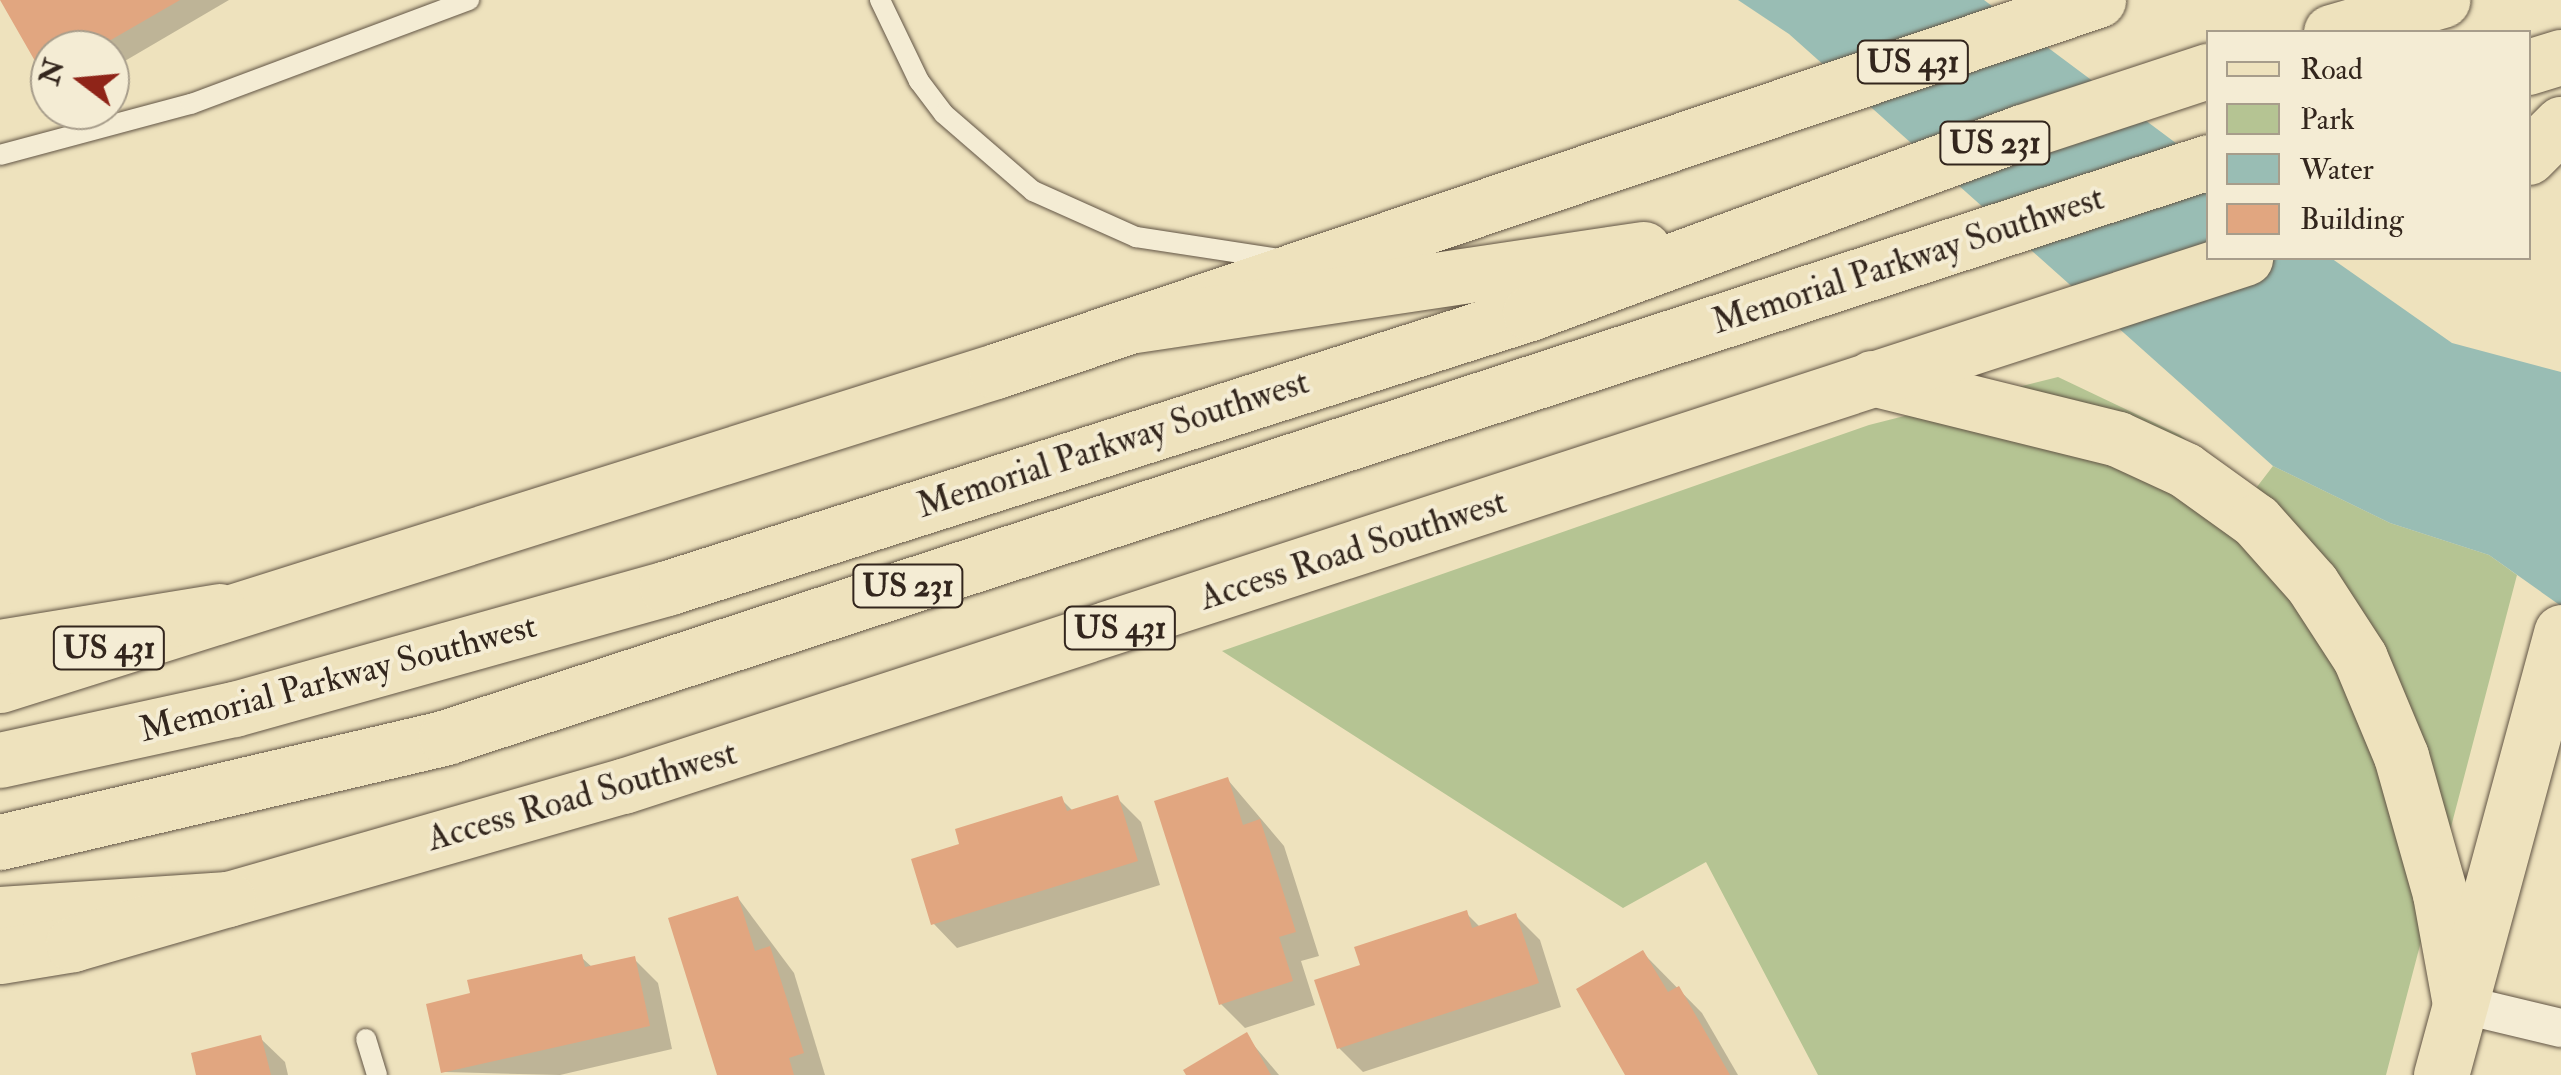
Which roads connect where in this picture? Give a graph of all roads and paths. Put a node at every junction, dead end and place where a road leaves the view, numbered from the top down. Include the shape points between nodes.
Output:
1 (469, 0) edge
2 (880, 0) edge
3 (2098, 0) edge
4 (2442, 0) edge
5 (2337, 30) edge
6 (2561, 58) edge
7 (2531, 65) edge
8 (2206, 72) edge
9 (2561, 124) edge
10 (2531, 154) edge
11 (0, 155) edge
12 (2206, 163) edge
13 (2561, 170) edge
14 (2531, 177) edge
15 (1762, 229) junction
16 (2239, 260) edge
17 (1307, 264) junction
18 (1136, 325) junction
19 (1872, 378) junction
20 (219, 611) junction
21 (2558, 642) edge
22 (0, 647) edge
23 (0, 686) edge
24 (0, 760) edge
25 (0, 842) edge
26 (228, 899) junction
27 (0, 914) edge
28 (0, 956) edge
29 (2460, 1004) junction
30 (2561, 1028) edge
31 (366, 1039) dead end
32 (377, 1075) edge
33 (2441, 1075) edge

1 - 11 lane via 191,104
2 - 17 lane via 918,81 944,114 1033,191 1136,236
3 - 17 main road, US 431
4 - 5 main road
6 - 7 main road
8 - 15 main road, Memorial Parkway Southwest / US 231
9 - 10 main road
12 - 25 main road, Memorial Parkway Southwest / US 231 via 446,737
13 - 14 main road
15 - 18 main road
15 - 24 main road, Memorial Parkway Southwest / US 231 via 1530,313 667,588 234,710
16 - 19 main road, Access Road Southwest / US 431 via 2007,340
17 - 18 main road, US 431
18 - 20 main road, US 431
19 - 26 main road, Access Road Southwest / US 431 via 960,681
19 - 29 main road via 2118,438 2185,470 2256,521 2312,584 2360,658 2406,775 2440,894
20 - 22 main road
20 - 23 main road, US 431
21 - 29 main road
26 - 27 main road, US 431
26 - 28 main road via 72,944
29 - 30 street
29 - 33 main road
31 - 32 lane

